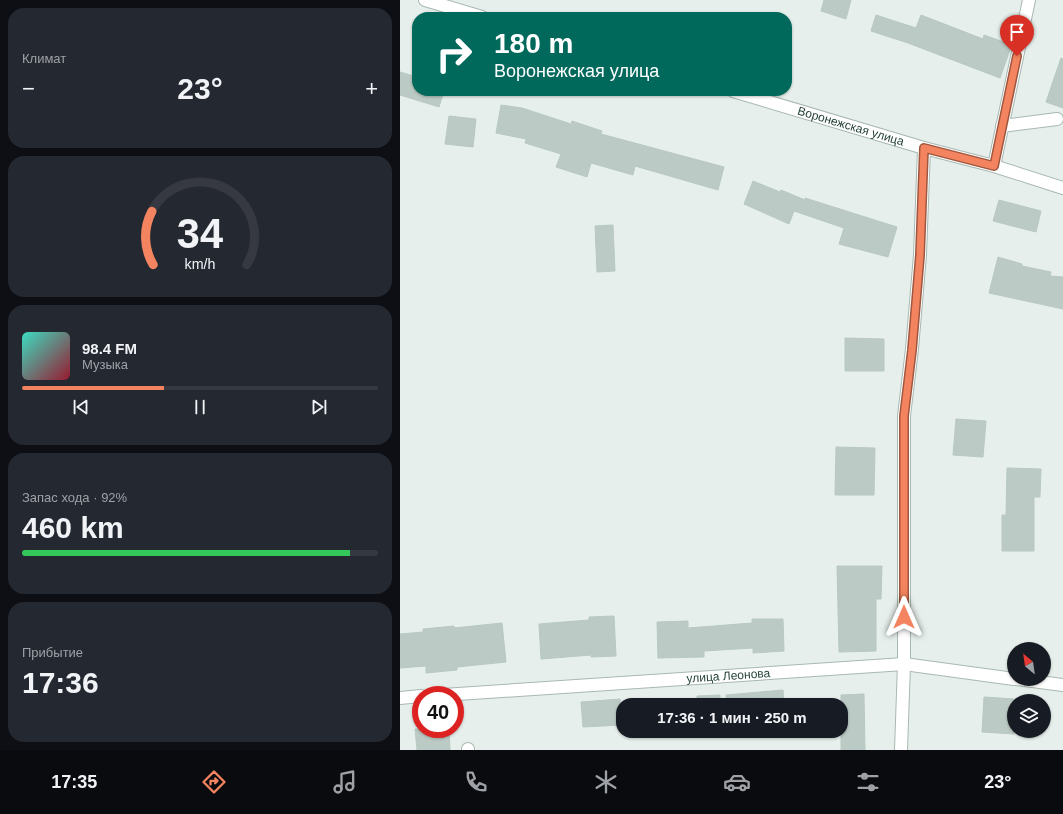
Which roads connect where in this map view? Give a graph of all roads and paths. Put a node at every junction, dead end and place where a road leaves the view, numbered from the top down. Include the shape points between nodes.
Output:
1 (425, 0) edge
2 (1029, 0) edge
3 (465, 12) edge
4 (750, 96) edge
5 (1057, 119) dead end
6 (1002, 126) junction
7 (924, 148) junction
8 (994, 166) junction
9 (1063, 188) edge
10 (904, 664) junction
11 (1007, 678) edge
12 (1051, 684) edge
13 (1063, 685) edge
14 (464, 694) edge
15 (412, 697) edge
16 (400, 698) edge
17 (901, 750) edge

1 - 3 street
2 - 6 street
4 - 7 street, Воронежская улица
5 - 6 street
6 - 8 street
7 - 8 street, Воронежская улица
7 - 10 street via 919,263 904,416
8 - 9 street, Воронежская улица
10 - 11 street, улица Леонова
10 - 14 street, улица Леонова
10 - 17 street
12 - 13 street, улица Леонова
15 - 16 street

